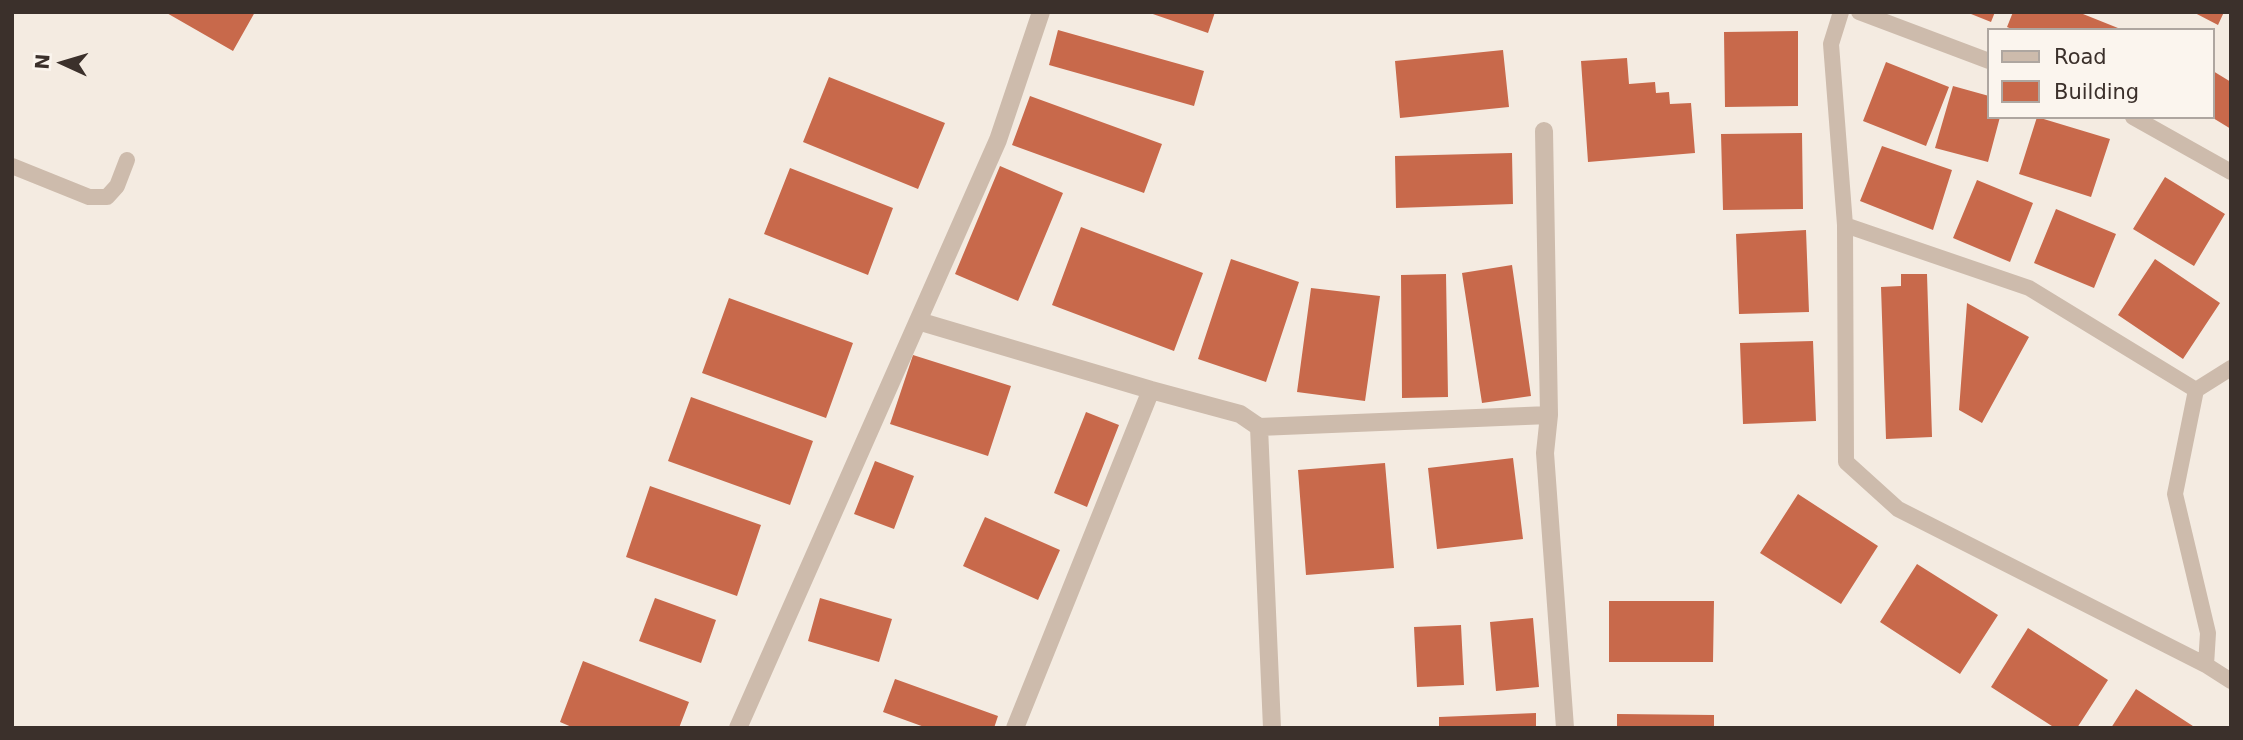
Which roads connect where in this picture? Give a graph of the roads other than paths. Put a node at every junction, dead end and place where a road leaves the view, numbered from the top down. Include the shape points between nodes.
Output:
1 (1041, 12) edge
2 (1841, 12) edge
3 (1859, 12) edge
4 (1988, 61) edge
5 (2137, 119) edge
6 (1544, 131) dead end
7 (128, 160) dead end
8 (12, 166) edge
9 (2231, 172) edge
10 (1845, 225) junction
11 (918, 321) junction
12 (2231, 368) edge
13 (1152, 390) junction
14 (2196, 390) junction
15 (1549, 415) junction
16 (1259, 427) junction
17 (2206, 665) junction
18 (2231, 681) edge
19 (738, 728) edge
20 (1015, 728) edge
21 (1272, 728) edge
22 (1565, 728) edge

1 - 11 street via 998,140
2 - 10 lane via 1831,44
3 - 4 lane
5 - 9 lane
6 - 15 street
7 - 8 lane via 107,197 89,197
10 - 14 lane via 2029,288
10 - 17 lane via 1846,462 1898,509
11 - 13 street
11 - 19 street
12 - 14 lane
13 - 16 street via 1240,414
13 - 20 street
14 - 17 lane via 2175,494 2208,633
15 - 16 street
15 - 22 street via 1545,453
16 - 21 street
17 - 18 lane

